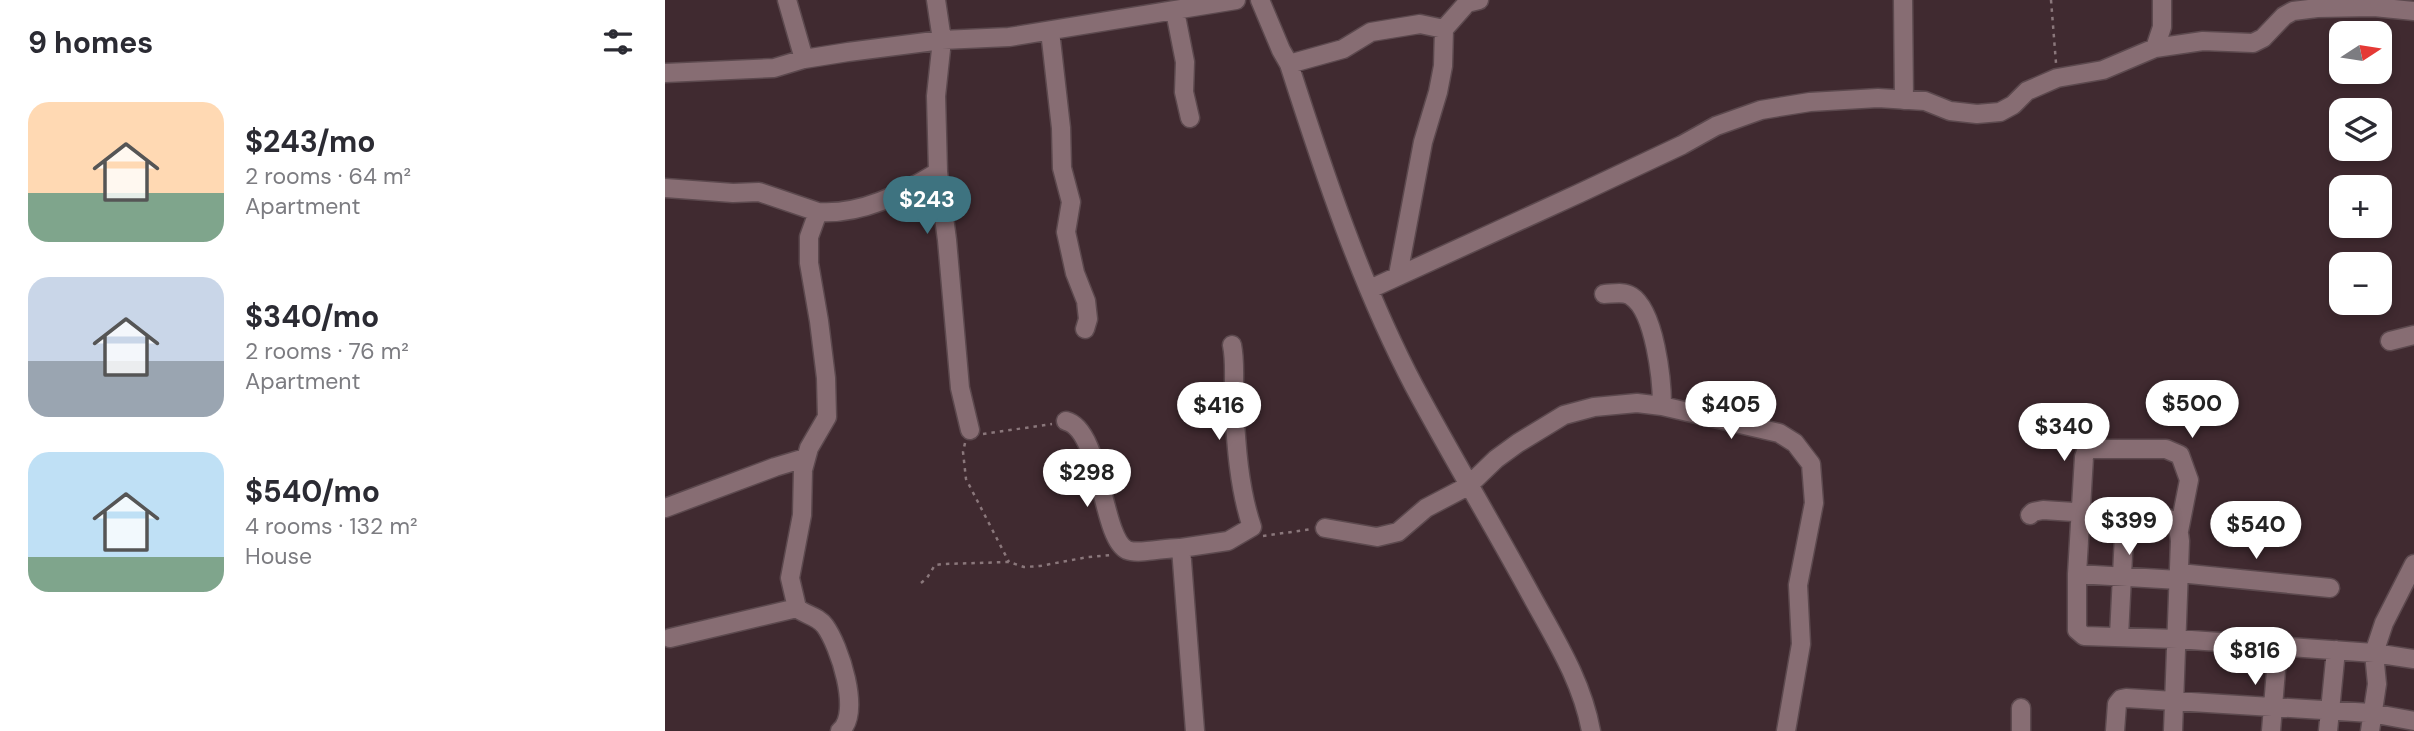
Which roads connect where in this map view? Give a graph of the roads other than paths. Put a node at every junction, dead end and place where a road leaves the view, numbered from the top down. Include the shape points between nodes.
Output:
1 (787, 0) edge
2 (936, 0) edge
3 (1236, 0) edge
4 (1260, 0) edge
5 (1479, 0) edge
6 (1903, 0) edge
7 (2162, 0) edge
8 (2283, 8) edge
9 (1175, 11) junction
10 (2414, 11) edge
11 (1444, 29) junction
12 (1050, 31) junction
13 (942, 40) junction
14 (2155, 48) junction
15 (804, 59) junction
16 (1289, 64) junction
17 (665, 74) edge
18 (1904, 100) junction
19 (1190, 118) dead end
20 (937, 172) junction
21 (665, 188) edge
22 (818, 212) junction
23 (1398, 275) junction
24 (1370, 289) junction
25 (1604, 294) dead end
26 (1085, 329) dead end
27 (2414, 335) edge
28 (2390, 341) dead end
29 (1232, 345) dead end
30 (1661, 406) junction
31 (1066, 421) road end
32 (970, 430) road end
33 (805, 458) junction
34 (1468, 486) junction
35 (665, 508) edge
36 (2082, 513) junction
37 (2030, 515) dead end
38 (2125, 515) junction
39 (1325, 528) road end
40 (2179, 531) junction
41 (1181, 548) junction
42 (2414, 564) edge
43 (2077, 574) junction
44 (2123, 576) junction
45 (2179, 576) junction
46 (2330, 588) dead end
47 (797, 608) junction
48 (2119, 636) junction
49 (670, 638) dead end
50 (2177, 639) junction
51 (2278, 646) junction
52 (2336, 650) junction
53 (2374, 653) junction
54 (2414, 659) edge
55 (2174, 700) junction
56 (2273, 707) junction
57 (2021, 708) dead end
58 (2330, 710) junction
59 (2414, 721) edge
60 (2371, 722) edge
61 (840, 731) edge
62 (1195, 731) edge
63 (1591, 731) edge
64 (1786, 731) edge
65 (2021, 731) edge
66 (2115, 731) edge
67 (2173, 731) edge
68 (2271, 731) edge
69 (2328, 731) edge

1 - 15 street
2 - 13 street
3 - 9 street
4 - 16 street
5 - 11 street via 1467,3
6 - 18 street
7 - 14 street via 2162,27
8 - 10 street via 2293,12 2374,7
8 - 14 street via 2263,38 2253,43 2203,41
9 - 12 street
9 - 19 street
11 - 16 street via 1420,24 1371,32 1343,49
11 - 23 street via 1440,79
12 - 13 street
12 - 26 street via 1062,168 1071,202 1066,232 1086,301 1089,319
13 - 15 street
13 - 20 street via 936,96
14 - 18 street via 2103,70 2057,78 2027,91 2000,112 1950,111 1925,101
15 - 17 street via 764,69
16 - 24 street
18 - 23 street via 1810,102 1761,110 1716,126
20 - 22 street via 877,203
20 - 32 street via 960,388
21 - 22 street via 759,192
22 - 33 street via 809,237 809,263 827,417
23 - 24 street
24 - 34 street via 1396,351
25 - 30 street via 1625,293 1639,303 1660,375
27 - 28 street
29 - 41 street via 1240,471 1252,527 1228,541
30 - 34 street via 1621,404 1564,415 1496,459
30 - 64 street via 1768,429 1795,443 1811,464 1814,503 1797,594 1801,644
31 - 41 street via 1079,428 1088,444 1115,534 1124,548
33 - 35 street
33 - 47 street via 802,515 790,578
34 - 39 street via 1388,535
34 - 63 street via 1561,649 1579,688
36 - 37 street via 2043,510
36 - 38 street
36 - 40 street via 2087,449 2166,449 2180,455 2189,480
36 - 43 street
38 - 40 street via 2167,518
38 - 44 street
40 - 45 street
41 - 62 street
42 - 53 street via 2384,622
43 - 44 street
43 - 48 street via 2077,630 2084,636
44 - 45 street
44 - 48 street
45 - 46 street
45 - 50 street
47 - 49 street
47 - 61 street via 824,624 839,656 850,704 850,717
48 - 50 street
50 - 51 street
50 - 55 street
51 - 52 street
51 - 56 street
52 - 53 street
52 - 58 street
53 - 54 street
53 - 60 street via 2377,684
55 - 56 street
55 - 66 street via 2121,699
55 - 67 street
56 - 58 street
56 - 68 street
57 - 65 street
58 - 60 street
58 - 69 street
59 - 60 street

